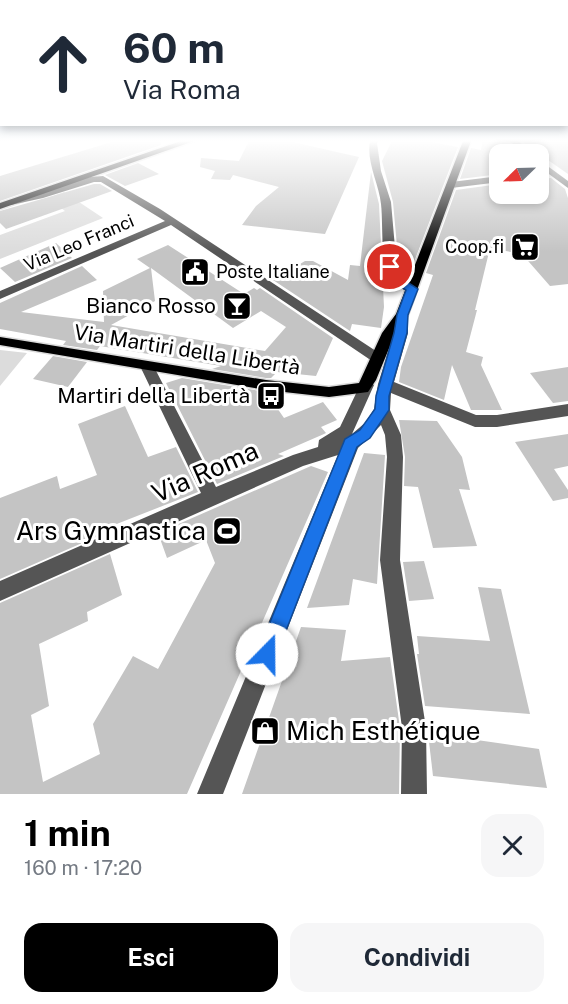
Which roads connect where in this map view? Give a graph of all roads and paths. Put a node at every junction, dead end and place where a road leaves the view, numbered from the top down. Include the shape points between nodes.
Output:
1 (81, 178) edge
2 (100, 178) edge
3 (100, 178) edge
4 (379, 178) edge
5 (454, 178) edge
6 (489, 180) edge
7 (451, 185) junction
8 (5, 204) edge
9 (172, 221) junction
10 (412, 289) junction
11 (0, 295) edge
12 (402, 315) junction
13 (0, 341) edge
14 (377, 358) junction
15 (147, 366) junction
16 (386, 384) junction
17 (367, 385) junction
18 (382, 410) junction
19 (568, 410) edge
20 (351, 444) junction
21 (299, 460) junction
22 (212, 497) junction
23 (0, 591) edge
24 (210, 794) edge
25 (414, 794) edge

1 - 8 main road
2 - 9 street
3 - 8 street
4 - 10 street via 386,202 390,267 397,280
5 - 7 main road
6 - 7 street
7 - 10 main road
9 - 11 street, Via Leo Franci
9 - 14 street
10 - 12 main road
12 - 14 main road
12 - 16 street, Via Roma
13 - 15 main road, Via Martiri della Libertà
14 - 17 main road
15 - 17 main road, Via Martiri della Libertà via 307,390 347,392
15 - 22 street
16 - 18 street, Via Roma
16 - 19 street via 480,421
17 - 21 street, Via Roma via 346,431
18 - 20 street, Via Roma via 365,434
18 - 25 street via 393,435 395,457 390,560 414,728
20 - 21 street, Via Roma
20 - 24 street
21 - 22 street, Via Roma
22 - 23 street, Via Roma

